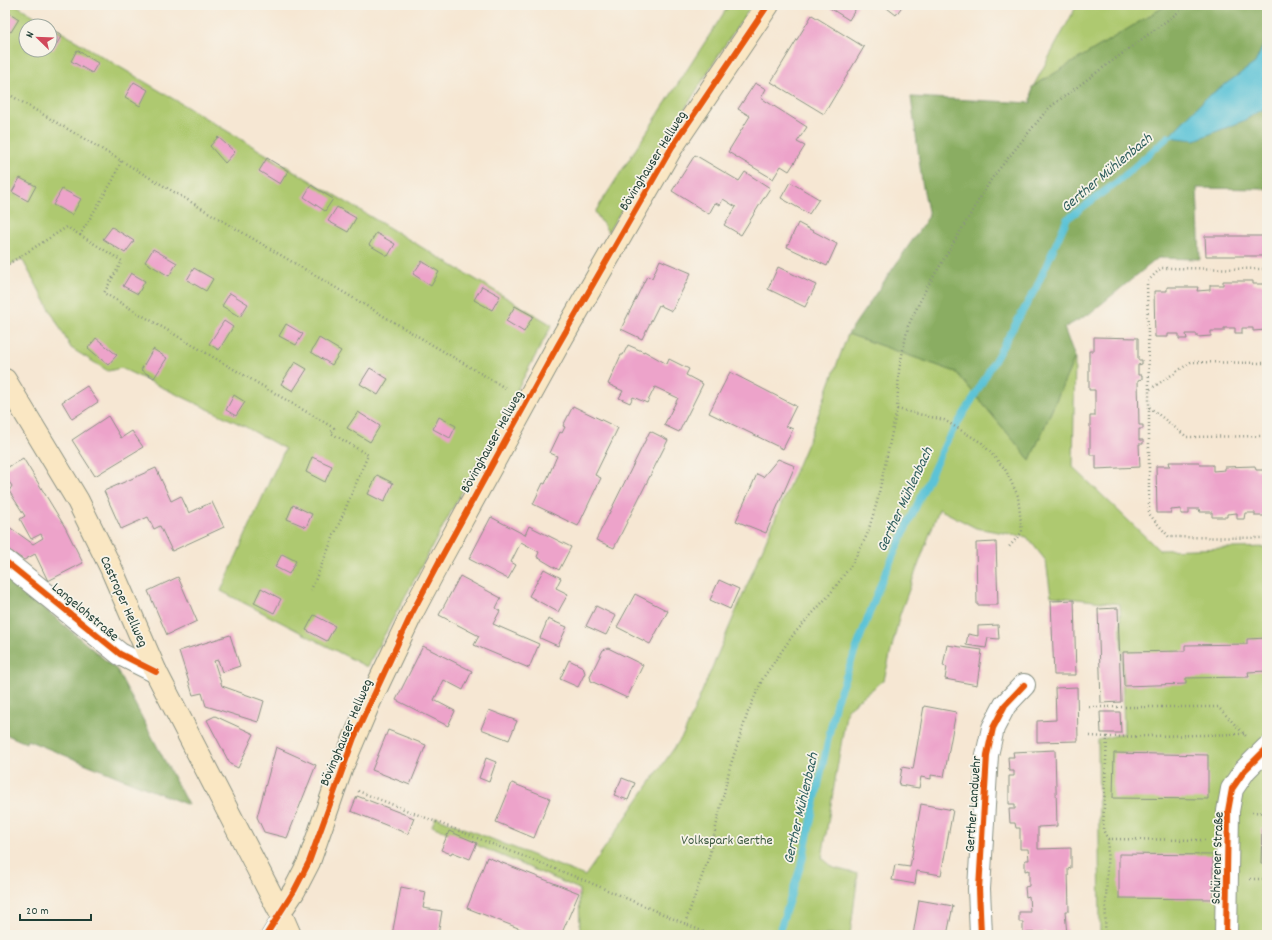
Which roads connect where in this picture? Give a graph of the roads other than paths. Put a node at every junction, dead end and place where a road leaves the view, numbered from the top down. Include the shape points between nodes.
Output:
1 (768, 5) edge
2 (5, 380) edge
3 (5, 561) edge
4 (156, 672) junction
5 (1024, 685) dead end
6 (1264, 750) edge
7 (280, 912) junction
8 (266, 935) edge
9 (290, 935) edge
10 (981, 935) edge
11 (1226, 935) edge

1 - 7 street, Bövinghauser Hellweg via 672,147 527,401 412,613 370,700 336,782 309,862
2 - 4 street, Castroper Hellweg via 78,501 111,568
3 - 4 street, Langelohstraße via 120,654
4 - 7 street, Castroper Hellweg
5 - 10 street, Gerther Landwehr via 1005,705 993,728 987,755 979,889
6 - 11 street, Schürener Straße via 1245,770 1232,790 1228,811
7 - 8 lane
7 - 9 street, Castroper Hellweg

